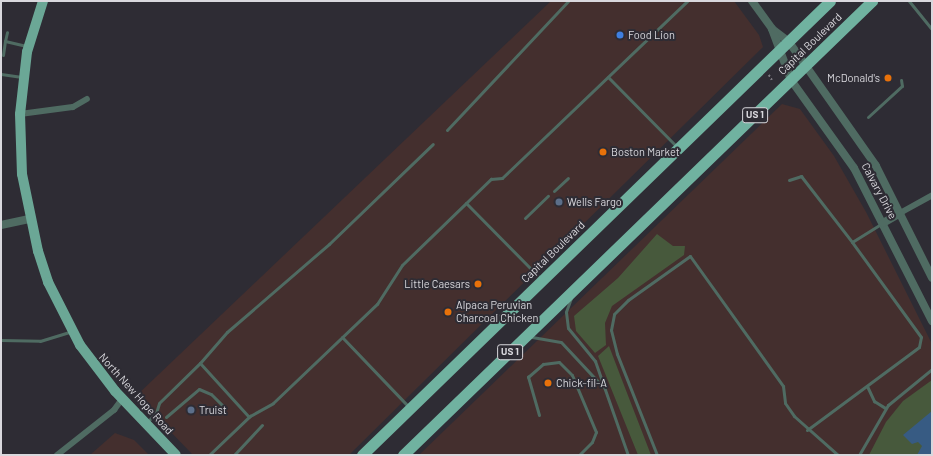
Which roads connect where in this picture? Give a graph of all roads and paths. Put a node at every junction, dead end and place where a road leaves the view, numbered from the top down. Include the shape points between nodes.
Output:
1 (42, 1) edge
2 (568, 1) edge
3 (687, 1) edge
4 (752, 1) edge
5 (830, 1) edge
6 (872, 1) edge
7 (909, 1) edge
8 (931, 28) dead end
9 (772, 29) junction
10 (6, 32) dead end
11 (5, 41) junction
12 (789, 42) junction
13 (29, 46) junction
14 (780, 51) junction
15 (3, 55) dead end
16 (803, 68) junction
17 (1, 74) edge
18 (769, 75) dead end
19 (24, 77) junction
20 (608, 77) junction
21 (772, 80) dead end
22 (791, 80) junction
23 (901, 80) dead end
24 (87, 99) dead end
25 (20, 114) junction
26 (868, 117) dead end
27 (447, 130) dead end
28 (433, 144) dead end
29 (679, 149) junction
30 (568, 178) dead end
31 (789, 180) dead end
32 (554, 191) dead end
33 (932, 195) edge
34 (548, 196) dead end
35 (466, 203) junction
36 (900, 213) junction
37 (526, 218) dead end
38 (30, 219) junction
39 (883, 223) junction
40 (1, 225) edge
41 (852, 242) junction
42 (932, 278) edge
43 (543, 280) junction
44 (574, 290) junction
45 (932, 322) edge
46 (72, 331) junction
47 (342, 337) junction
48 (1, 340) edge
49 (522, 340) junction
50 (200, 364) junction
51 (932, 369) edge
52 (867, 386) junction
53 (603, 387) junction
54 (122, 399) junction
55 (225, 408) dead end
56 (410, 408) junction
57 (885, 408) junction
58 (539, 414) dead end
59 (166, 417) dead end
60 (249, 417) junction
61 (145, 424) junction
62 (262, 425) dead end
63 (807, 430) junction
64 (627, 454) edge
65 (57, 455) edge
66 (176, 455) edge
67 (209, 455) edge
68 (234, 455) edge
69 (362, 455) edge
70 (403, 455) edge
71 (580, 455) edge
72 (657, 455) edge
73 (838, 455) edge
74 (859, 455) edge

1 - 13 main road, North New Hope Road
2 - 27 lane
3 - 20 lane
4 - 9 street
5 - 12 highway, Capital Boulevard / US 1
6 - 16 highway, Capital Boulevard / US 1
7 - 8 lane
9 - 12 street
9 - 14 street
10 - 11 lane
11 - 13 lane
11 - 15 lane
12 - 14 highway, Capital Boulevard / US 1
12 - 16 street, Calvary Drive
13 - 19 main road, North New Hope Road
14 - 22 street, Calvary Drive
14 - 29 highway, Capital Boulevard / US 1
16 - 22 highway, Capital Boulevard / US 1
16 - 36 street, Calvary Drive via 876,166
17 - 19 lane
18 - 21 path
19 - 25 main road, North New Hope Road
20 - 29 lane
20 - 35 lane via 502,178 491,179
22 - 39 street, Calvary Drive via 851,162
22 - 44 highway, Capital Boulevard / US 1
23 - 26 lane via 902,86
24 - 25 street via 73,108
25 - 38 main road, North New Hope Road via 22,174
28 - 50 lane via 328,244 227,332
29 - 43 highway, Capital Boulevard / US 1
30 - 32 lane
31 - 41 lane via 802,176
33 - 36 street
34 - 37 lane
35 - 43 lane
35 - 47 lane via 402,265 380,294 380,302
36 - 39 street
36 - 42 street, Calvary Drive
38 - 40 street
38 - 46 main road, North New Hope Road via 48,282
39 - 41 lane
39 - 45 street, Calvary Drive
41 - 52 lane via 921,337 919,348
43 - 56 highway, Capital Boulevard / US 1
44 - 49 highway, Capital Boulevard / US 1
44 - 53 lane via 566,312 568,328 595,361
46 - 48 lane via 40,341
46 - 54 main road, North New Hope Road
47 - 56 lane
47 - 60 lane via 273,403
49 - 53 lane via 534,336 561,342
49 - 70 highway, Capital Boulevard / US 1
50 - 60 lane
50 - 61 lane via 159,403 156,413
51 - 57 lane
52 - 57 lane via 874,401
52 - 63 lane
53 - 64 lane
54 - 61 main road, North New Hope Road
54 - 65 street via 114,410
55 - 59 lane via 211,394 199,389
56 - 69 highway, Capital Boulevard / US 1
57 - 74 lane
58 - 71 lane via 527,385 528,378 543,364 559,362 572,375 596,432 592,442
60 - 67 lane
61 - 66 main road, North New Hope Road
62 - 68 lane
63 - 72 lane via 784,403 783,386 690,256 628,300 614,314 611,330 617,354
63 - 73 lane via 822,439

